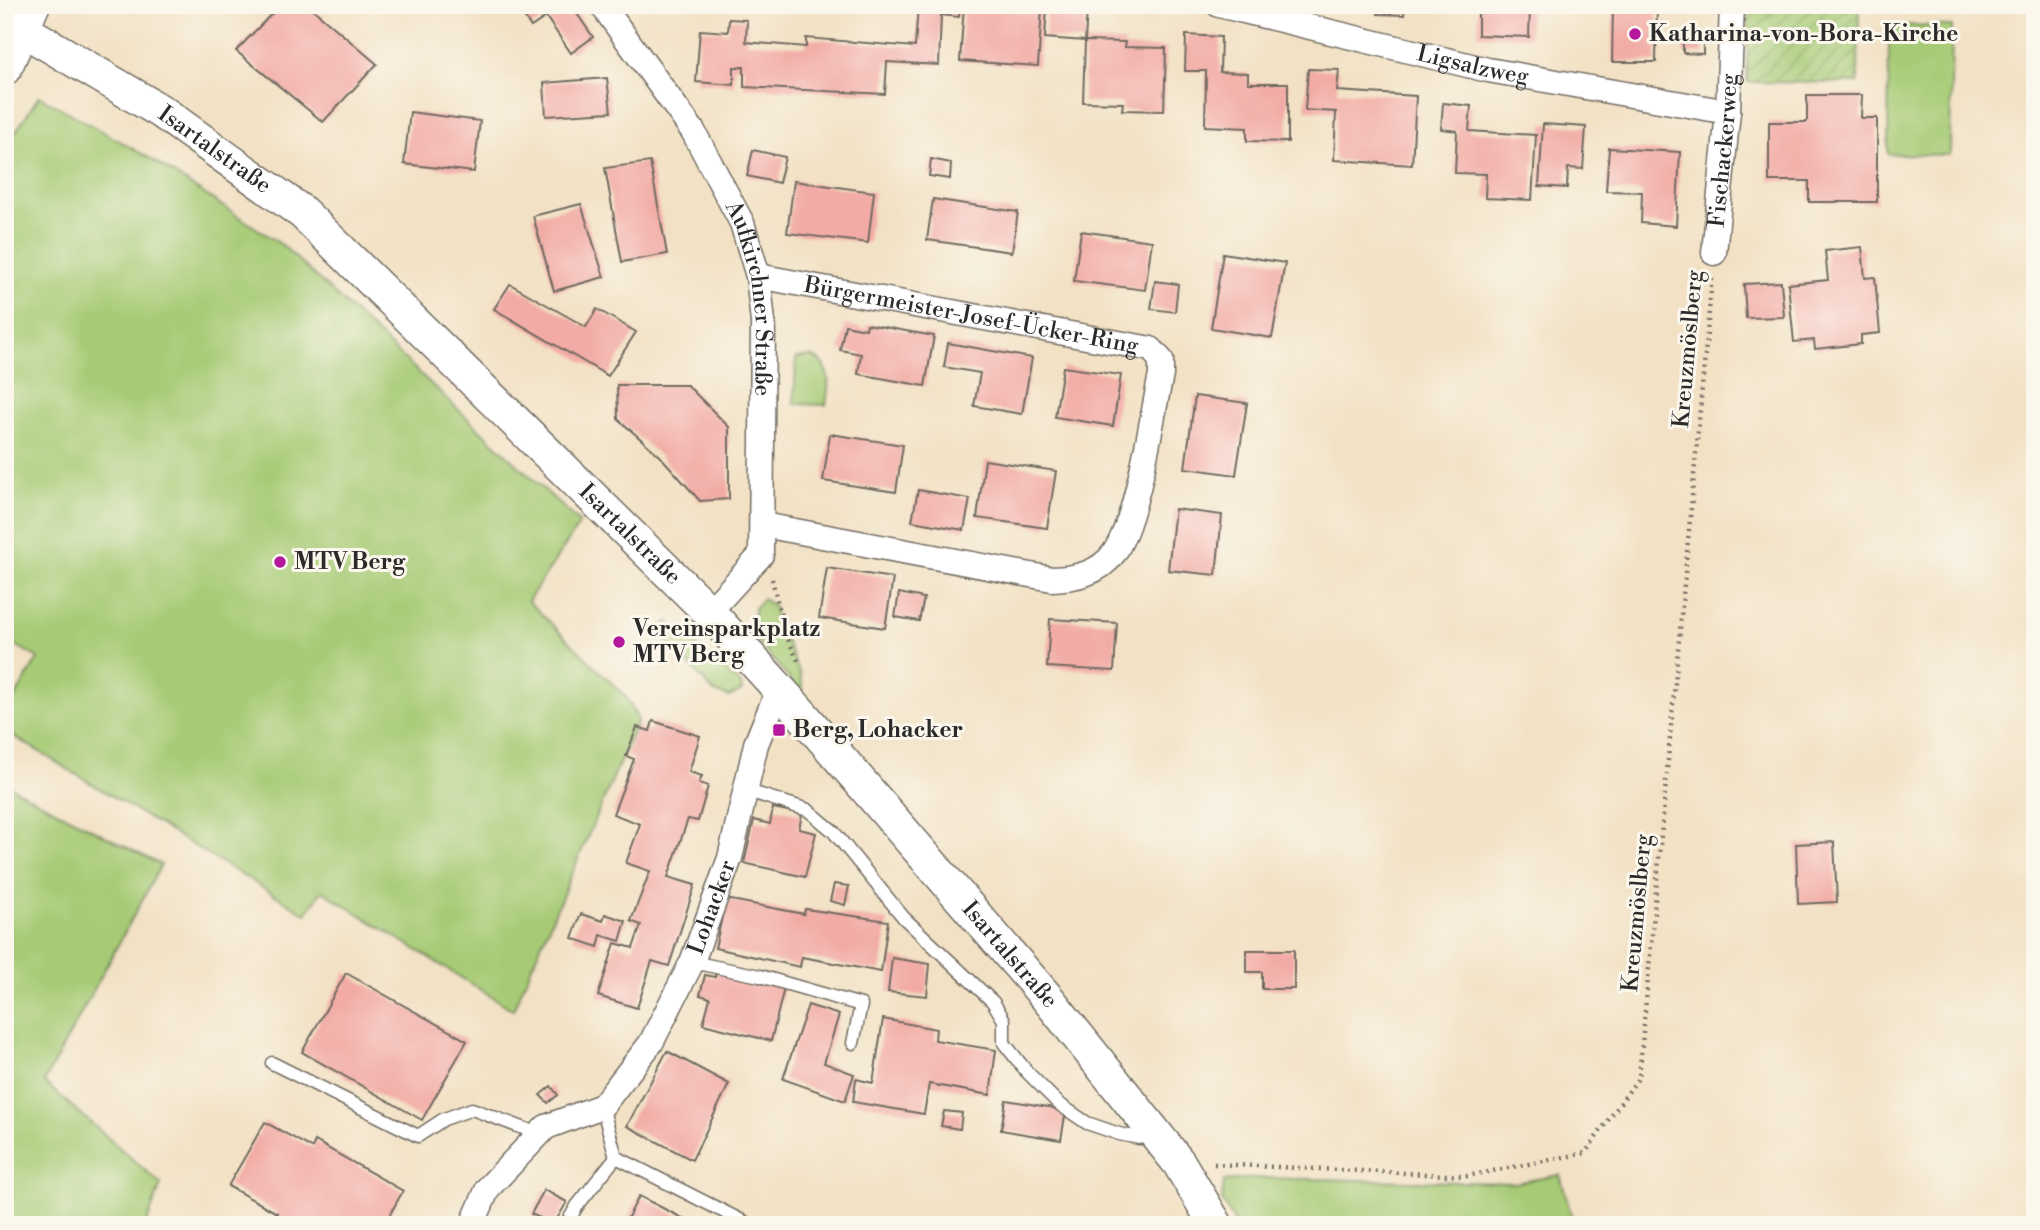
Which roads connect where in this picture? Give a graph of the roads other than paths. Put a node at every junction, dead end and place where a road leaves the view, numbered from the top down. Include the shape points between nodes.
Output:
1 (1219, 5) edge
2 (1732, 5) edge
3 (612, 8) edge
4 (29, 18) edge
5 (5, 68) edge
6 (1728, 112) junction
7 (1714, 253) road end
8 (758, 276) junction
9 (763, 525) junction
10 (709, 612) junction
11 (790, 677) junction
12 (745, 790) junction
13 (692, 962) junction
14 (853, 1044) dead end
15 (272, 1063) dead end
16 (602, 1106) junction
17 (1154, 1132) junction
18 (540, 1134) junction
19 (617, 1157) junction
20 (472, 1225) edge
21 (566, 1225) edge
22 (750, 1225) edge
23 (1216, 1225) edge

1 - 6 street, Ligsalzweg via 1488,70
2 - 6 street, Fischackerweg
3 - 8 street, Aufkirchner Straße via 693,131 742,223
4 - 5 main road
4 - 10 main road, Isartalstraße via 303,213
6 - 7 street, Fischackerweg
8 - 9 street, Aufkirchner Straße via 763,322
8 - 9 street, Bürgermeister-Josef-Ücker-Ring via 1151,349 1161,360 1130,518 1114,554 1083,578 1052,579
9 - 10 street, Aufkirchner Straße via 761,555
10 - 11 main road, Isartalstraße
11 - 12 street, Lohacker via 756,744
11 - 17 main road, Isartalstraße
12 - 13 street, Lohacker via 730,858
12 - 17 lane via 808,810 833,831 904,918 993,1002 1004,1020 1004,1043 1059,1104 1087,1123 1118,1134 1139,1138
13 - 14 lane via 861,1005
13 - 16 street, Lohacker via 651,1044
15 - 18 lane via 418,1136 444,1118 471,1109
16 - 18 street via 546,1127
16 - 19 lane
17 - 23 main road, Isartalstraße via 1179,1163
18 - 20 street via 488,1188
19 - 21 lane
19 - 22 lane

